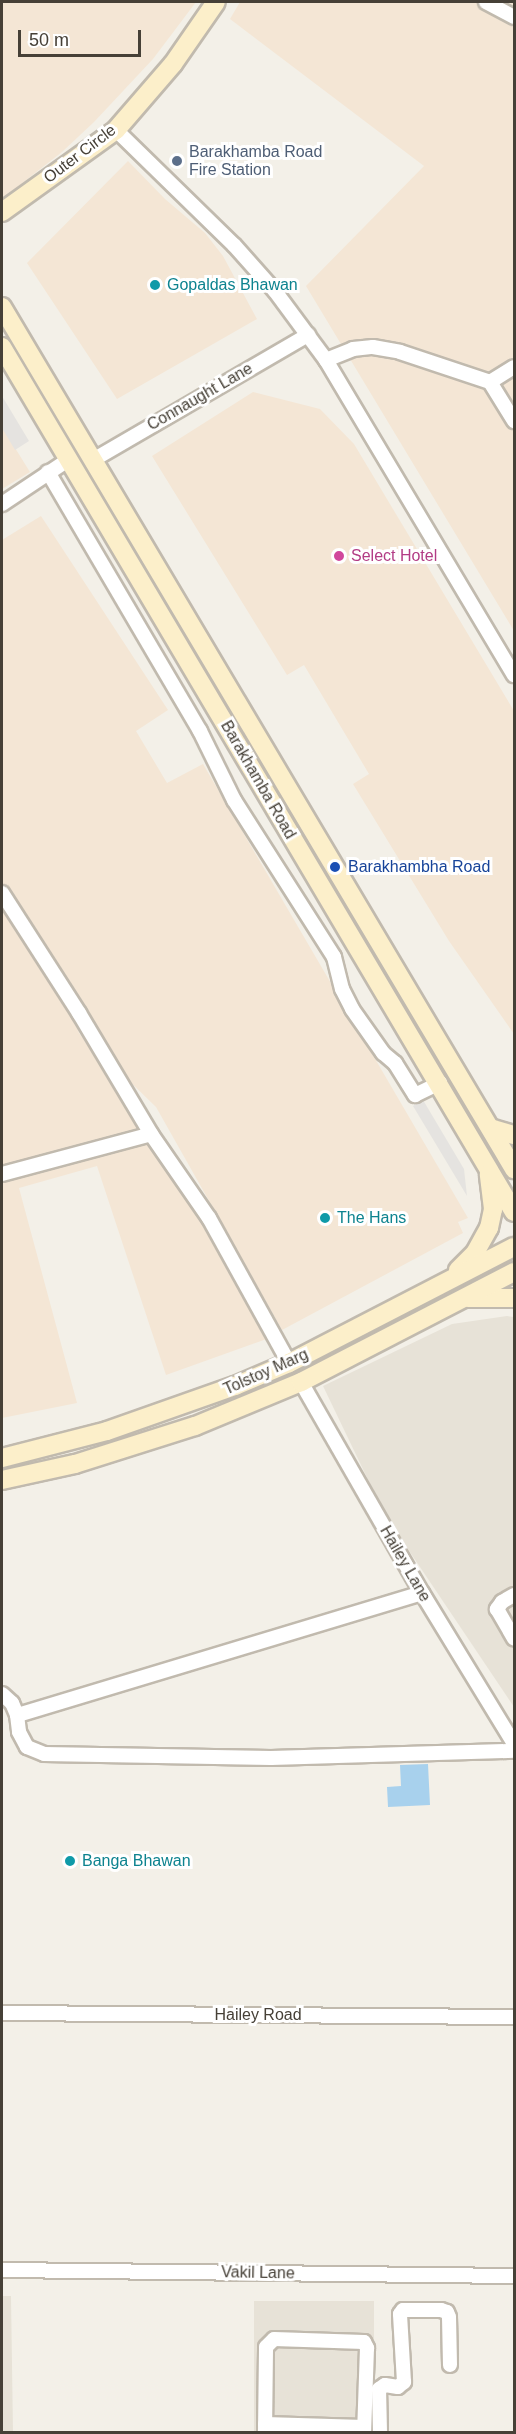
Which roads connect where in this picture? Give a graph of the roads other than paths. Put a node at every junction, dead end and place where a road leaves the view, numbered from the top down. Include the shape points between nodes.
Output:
1 (216, 2) edge
2 (486, 2) edge
3 (514, 17) edge
4 (116, 130) junction
5 (2, 215) edge
6 (2, 307) edge
7 (308, 335) junction
8 (2, 347) edge
9 (326, 360) junction
10 (514, 367) edge
11 (490, 382) junction
12 (514, 421) edge
13 (68, 460) junction
14 (93, 460) junction
15 (48, 472) junction
16 (2, 504) edge
17 (185, 655) junction
18 (163, 670) junction
19 (514, 675) edge
20 (2, 893) edge
21 (440, 1083) junction
22 (493, 1129) junction
23 (151, 1134) junction
24 (514, 1135) edge
25 (489, 1167) junction
26 (514, 1169) edge
27 (2, 1174) edge
28 (514, 1212) edge
29 (514, 1247) edge
30 (514, 1272) edge
31 (448, 1280) junction
32 (514, 1298) edge
33 (461, 1299) junction
34 (289, 1363) junction
35 (301, 1382) junction
36 (2, 1458) edge
37 (2, 1480) edge
38 (422, 1593) junction
39 (514, 1595) edge
40 (514, 1639) edge
41 (2, 1694) edge
42 (17, 1715) junction
43 (514, 1744) edge
44 (514, 1751) edge
45 (2, 2013) edge
46 (514, 2017) edge
47 (2, 2270) edge
48 (514, 2276) edge
49 (450, 2364) dead end
50 (265, 2428) edge
51 (364, 2430) edge
52 (380, 2433) edge

1 - 4 main road, Outer Circle via 173,63
2 - 3 street
4 - 5 main road, Outer Circle
4 - 7 street via 234,245
6 - 14 main road, Barakhamba Road
7 - 9 street
7 - 14 street, Connaught Lane
8 - 13 main road, Barakhamba Road
9 - 11 street via 353,349 373,347
9 - 19 street
10 - 11 street
11 - 12 street
13 - 15 street
13 - 17 main road, Barakhamba Road
14 - 22 main road, Barakhamba Road
15 - 16 street
15 - 18 street
17 - 18 street
17 - 21 main road, Barakhamba Road
18 - 21 street via 200,731 234,800 334,957 342,989 352,1008 415,1095
20 - 23 street
21 - 25 main road, Barakhamba Road
22 - 24 main road
22 - 26 main road, Barakhamba Road
23 - 27 street
23 - 34 street via 209,1218
25 - 28 main road, Barakhamba Road
25 - 31 main road via 493,1209 489,1228 475,1253
29 - 31 main road, Tolstoy Marg
30 - 33 main road, Tolstoy Marg
31 - 34 main road, Tolstoy Marg
32 - 33 main road
33 - 35 main road, Tolstoy Marg
34 - 36 main road, Tolstoy Marg via 154,1416
35 - 37 main road, Tolstoy Marg via 177,1432 75,1464
35 - 38 street, Hailey Lane
38 - 42 street
38 - 43 street, Hailey Lane
39 - 40 street via 497,1609
41 - 42 street
42 - 44 street via 19,1732 27,1747 44,1754 271,1758
45 - 46 street, Hailey Road
47 - 48 street, Vakil Lane
49 - 52 street via 447,2312 403,2310 400,2314 404,2382 379,2390
50 - 51 street
50 - 51 street via 269,2342 274,2339 364,2342

